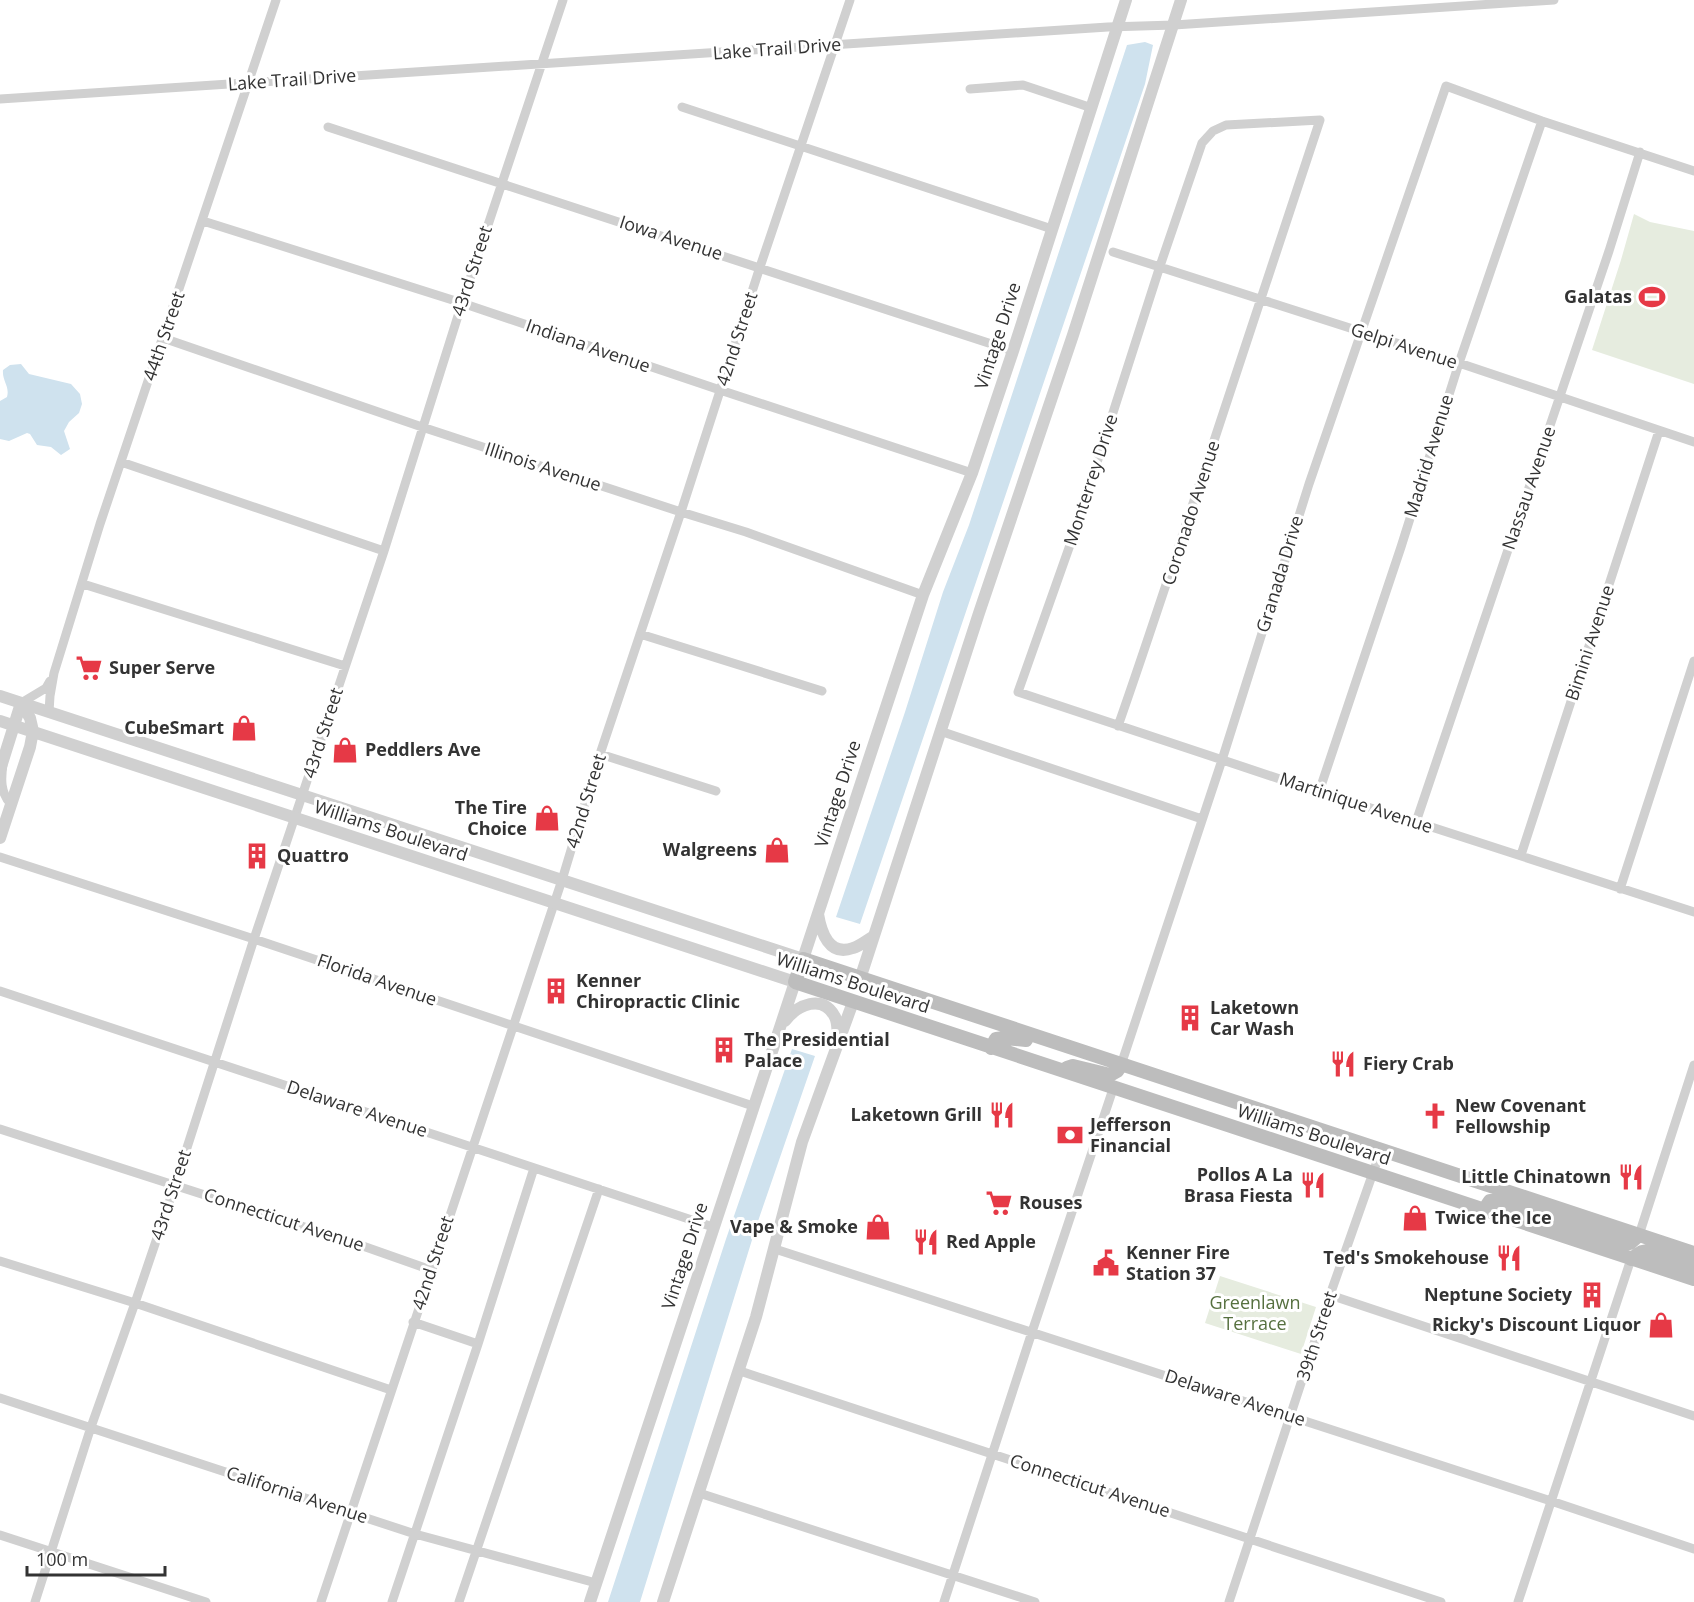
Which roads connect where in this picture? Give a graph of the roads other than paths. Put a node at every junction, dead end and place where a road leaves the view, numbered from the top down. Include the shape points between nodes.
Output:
1 (276, 0) edge
2 (563, 0) edge
3 (850, 0) edge
4 (1126, 0) edge
5 (1181, 0) edge
6 (1554, 0) edge
7 (1174, 25) junction
8 (1118, 26) junction
9 (834, 45) junction
10 (542, 63) junction
11 (248, 82) junction
12 (970, 89) dead end
13 (0, 99) edge
14 (682, 107) dead end
15 (1092, 108) junction
16 (1542, 121) junction
17 (328, 127) dead end
18 (801, 146) junction
19 (1640, 152) junction
20 (1694, 171) edge
21 (501, 183) junction
22 (203, 221) junction
23 (1052, 229) junction
24 (1113, 252) dead end
25 (1160, 266) junction
26 (760, 267) junction
27 (1262, 300) junction
28 (462, 303) junction
29 (1361, 332) junction
30 (163, 338) junction
31 (1013, 351) junction
32 (1459, 363) junction
33 (720, 390) junction
34 (1559, 398) junction
35 (422, 427) junction
36 (1659, 431) junction
37 (1694, 442) edge
38 (122, 462) junction
39 (972, 473) junction
40 (681, 512) junction
41 (384, 551) junction
42 (83, 584) junction
43 (923, 595) junction
44 (640, 634) junction
45 (1694, 663) edge
46 (345, 666) junction
47 (54, 674) junction
48 (822, 691) dead end
49 (1018, 693) joint
50 (0, 696) edge
51 (21, 703) junction
52 (49, 712) junction
53 (30, 718) junction
54 (0, 721) edge
55 (15, 726) junction
56 (1118, 726) junction
57 (33, 731) junction
58 (940, 731) junction
59 (600, 754) junction
60 (1222, 760) junction
61 (1, 765) edge
62 (716, 791) dead end
63 (1319, 792) junction
64 (303, 795) junction
65 (11, 804) junction
66 (294, 819) junction
67 (1202, 819) junction
68 (1416, 822) junction
69 (0, 838) edge
70 (1521, 855) junction
71 (0, 857) edge
72 (562, 880) junction
73 (1620, 889) junction
74 (554, 904) junction
75 (1694, 912) edge
76 (818, 913) junction
77 (874, 936) junction
78 (254, 939) junction
79 (802, 959) junction
80 (860, 979) junction
81 (795, 982) junction
82 (0, 991) edge
83 (853, 1002) junction
84 (513, 1025) junction
85 (778, 1029) junction
86 (838, 1040) junction
87 (1067, 1047) junction
88 (991, 1048) junction
89 (214, 1062) junction
90 (1121, 1065) junction
91 (1694, 1065) edge
92 (1062, 1072) junction
93 (1175, 1083) junction
94 (1113, 1089) junction
95 (753, 1106) junction
96 (0, 1129) edge
97 (472, 1147) junction
98 (1381, 1150) junction
99 (534, 1168) junction
100 (1373, 1174) junction
101 (175, 1185) junction
102 (599, 1189) junction
103 (1484, 1210) junction
104 (713, 1227) junction
105 (1639, 1235) junction
106 (775, 1249) junction
107 (1694, 1253) edge
108 (1631, 1259) junction
109 (0, 1261) edge
110 (1694, 1265) edge
111 (431, 1269) junction
112 (1694, 1279) edge
113 (1330, 1295) junction
114 (135, 1304) junction
115 (413, 1323) junction
116 (1032, 1332) junction
117 (478, 1344) junction
118 (740, 1371) junction
119 (1590, 1382) junction
120 (391, 1390) junction
121 (0, 1398) edge
122 (1291, 1416) junction
123 (1694, 1416) edge
124 (91, 1427) junction
125 (991, 1454) junction
126 (699, 1493) junction
127 (1551, 1501) junction
128 (351, 1512) junction
129 (415, 1534) junction
130 (0, 1535) edge
131 (1251, 1538) junction
132 (1694, 1549) edge
133 (476, 1550) junction
134 (51, 1552) junction
135 (953, 1575) junction
136 (596, 1583) junction
137 (34, 1602) edge
138 (206, 1602) edge
139 (321, 1602) edge
140 (392, 1602) edge
141 (459, 1602) edge
142 (590, 1602) edge
143 (663, 1602) edge
144 (944, 1602) edge
145 (1035, 1602) edge
146 (1229, 1602) edge
147 (1441, 1602) edge
148 (1518, 1602) edge

1 - 11 street, 44th Street
2 - 10 street, 43rd Street
3 - 9 street, 42nd Street
4 - 8 street, Vintage Drive
5 - 7 street
6 - 7 street, Lake Trail Drive
7 - 8 street, Lake Trail Drive
7 - 58 street
8 - 9 street, Lake Trail Drive
8 - 15 street, Vintage Drive
9 - 10 street, Lake Trail Drive
9 - 18 street, 42nd Street
10 - 11 street, Lake Trail Drive
10 - 21 street, 43rd Street
11 - 13 street, Lake Trail Drive
11 - 22 street, 44th Street
12 - 15 street via 1023,85
14 - 18 street
15 - 23 street, Vintage Drive
16 - 19 street
16 - 29 street, Granada Drive via 1446,86
16 - 32 street, Madrid Avenue
17 - 21 street, Iowa Avenue
18 - 23 street
18 - 26 street, 42nd Street
19 - 20 street
19 - 34 street, Nassau Avenue
21 - 26 street, Iowa Avenue
21 - 28 street, 43rd Street
22 - 28 street, Indiana Avenue
22 - 30 street, 44th Street
23 - 31 street, Vintage Drive
24 - 25 street, Gelpi Avenue
25 - 27 street, Gelpi Avenue
25 - 27 street, Monterrey Drive via 1202,142 1213,131 1226,125 1320,120
25 - 49 street, Monterrey Drive
26 - 31 street, Iowa Avenue
26 - 33 street, 42nd Street
27 - 29 street, Gelpi Avenue
27 - 56 street, Coronado Avenue
28 - 33 street, Indiana Avenue
28 - 35 street, 43rd Street
29 - 32 street, Gelpi Avenue
29 - 60 street, Granada Drive
30 - 35 street, Illinois Avenue
30 - 38 street, 44th Street
31 - 39 street, Vintage Drive
32 - 34 street, Gelpi Avenue
32 - 63 street, Madrid Avenue
33 - 39 street, Indiana Avenue
33 - 40 street, 42nd Street
34 - 36 street, Gelpi Avenue
34 - 68 street, Nassau Avenue
35 - 40 street, Illinois Avenue
35 - 41 street, 43rd Street
36 - 37 street, Gelpi Avenue
36 - 70 street, Bimini Avenue
38 - 41 street
38 - 42 street, 44th Street
39 - 43 street, Vintage Drive
40 - 43 street, Illinois Avenue
40 - 44 street, 42nd Street
41 - 46 street, 43rd Street
42 - 46 street
42 - 47 street, 44th Street
43 - 76 street, Vintage Drive
44 - 48 street
44 - 59 street, 42nd Street
45 - 73 street
46 - 64 street, 43rd Street
47 - 51 street, 44th Street via 46,688
47 - 52 street, 44th Street
49 - 56 street, Martinique Avenue
50 - 51 street, Williams Boulevard
51 - 52 street, Williams Boulevard
51 - 53 street
51 - 55 street
52 - 53 street
52 - 64 street, Williams Boulevard
53 - 55 street
53 - 57 street
54 - 55 street, Williams Boulevard
55 - 57 street, Williams Boulevard
55 - 61 street
56 - 60 street, Martinique Avenue
57 - 65 street
57 - 66 street, Williams Boulevard
58 - 67 street
58 - 77 street
59 - 62 street
59 - 72 street, 42nd Street
60 - 63 street, Martinique Avenue
60 - 67 street, Granada Drive
61 - 65 street via 2,788
63 - 68 street, Martinique Avenue
64 - 66 street, 43rd Street
64 - 72 street, Williams Boulevard
65 - 69 street
66 - 74 street, Williams Boulevard
66 - 78 street, 43rd Street
67 - 90 street, Granada Drive
68 - 70 street, Martinique Avenue
70 - 73 street, Martinique Avenue
71 - 78 street, Florida Avenue
72 - 74 street, 42nd Street
72 - 79 street, Williams Boulevard
73 - 75 street, Martinique Avenue
74 - 81 street, Williams Boulevard
74 - 84 street, 42nd Street
76 - 77 street via 825,939 838,949 856,947
76 - 79 street, Vintage Drive
77 - 80 street
78 - 84 street, Florida Avenue
78 - 89 street, 43rd Street
79 - 80 main road, Williams Boulevard
79 - 81 main road, Vintage Drive
80 - 83 main road
80 - 87 main road, Williams Boulevard
81 - 83 main road, Williams Boulevard
81 - 85 street, Vintage Drive
82 - 89 street, Delaware Avenue
83 - 86 street
83 - 88 main road, Williams Boulevard
84 - 95 street, Florida Avenue
84 - 97 street, 42nd Street
85 - 86 street via 800,1006 817,1004 834,1016
85 - 95 street, Vintage Drive
86 - 106 street via 802,1142
87 - 88 main road via 1004,1038 996,1039
87 - 90 main road, Williams Boulevard
88 - 92 main road, Williams Boulevard
89 - 97 street, Delaware Avenue
89 - 101 street, 43rd Street
90 - 92 main road via 1110,1075 1073,1066
90 - 93 main road, Williams Boulevard
91 - 105 street
92 - 94 main road, Williams Boulevard
93 - 94 main road via 1161,1086 1126,1076
93 - 98 main road, Williams Boulevard
94 - 100 main road, Williams Boulevard
94 - 116 street
95 - 104 street, Vintage Drive
96 - 101 street, Connecticut Avenue
97 - 99 street, Delaware Avenue
97 - 111 street, 42nd Street
98 - 100 street, 39th Street
98 - 105 main road, Williams Boulevard
99 - 102 street, Delaware Avenue
99 - 117 street
100 - 103 main road, Williams Boulevard
100 - 113 street, 39th Street
101 - 111 street, Connecticut Avenue
101 - 114 street, 43rd Street
102 - 104 street, Delaware Avenue
102 - 133 street
103 - 105 main road via 1490,1201 1496,1201 1624,1242 1630,1243
103 - 108 main road, Williams Boulevard
104 - 136 street, Vintage Drive
105 - 107 main road, Williams Boulevard
106 - 116 street, Delaware Avenue
106 - 118 street
108 - 110 main road via 1647,1251
108 - 112 main road, Williams Boulevard
108 - 119 street
109 - 114 street
111 - 115 street, 42nd Street
113 - 119 street
113 - 122 street, 39th Street
114 - 120 street
114 - 124 street, 43rd Street
115 - 117 street
115 - 120 street, 42nd Street
116 - 122 street, Delaware Avenue
116 - 125 street
117 - 129 street
118 - 125 street, Connecticut Avenue
118 - 126 street
119 - 123 street
119 - 127 street
120 - 128 street, 42nd Street
121 - 124 street, California Avenue
122 - 127 street, Delaware Avenue
122 - 131 street, 39th Street
124 - 128 street, California Avenue
124 - 134 street, 43rd Street
125 - 131 street, Connecticut Avenue
125 - 135 street
126 - 135 street
126 - 143 street
127 - 132 street, Delaware Avenue
127 - 148 street
128 - 129 street, California Avenue
128 - 139 street, 42nd Street
129 - 133 street, California Avenue
129 - 140 street
130 - 134 street
131 - 146 street, 39th Street
131 - 147 street, Connecticut Avenue
133 - 136 street, California Avenue
133 - 141 street
134 - 137 street, 43rd Street
134 - 138 street
135 - 144 street
135 - 145 street
136 - 142 street, Vintage Drive

